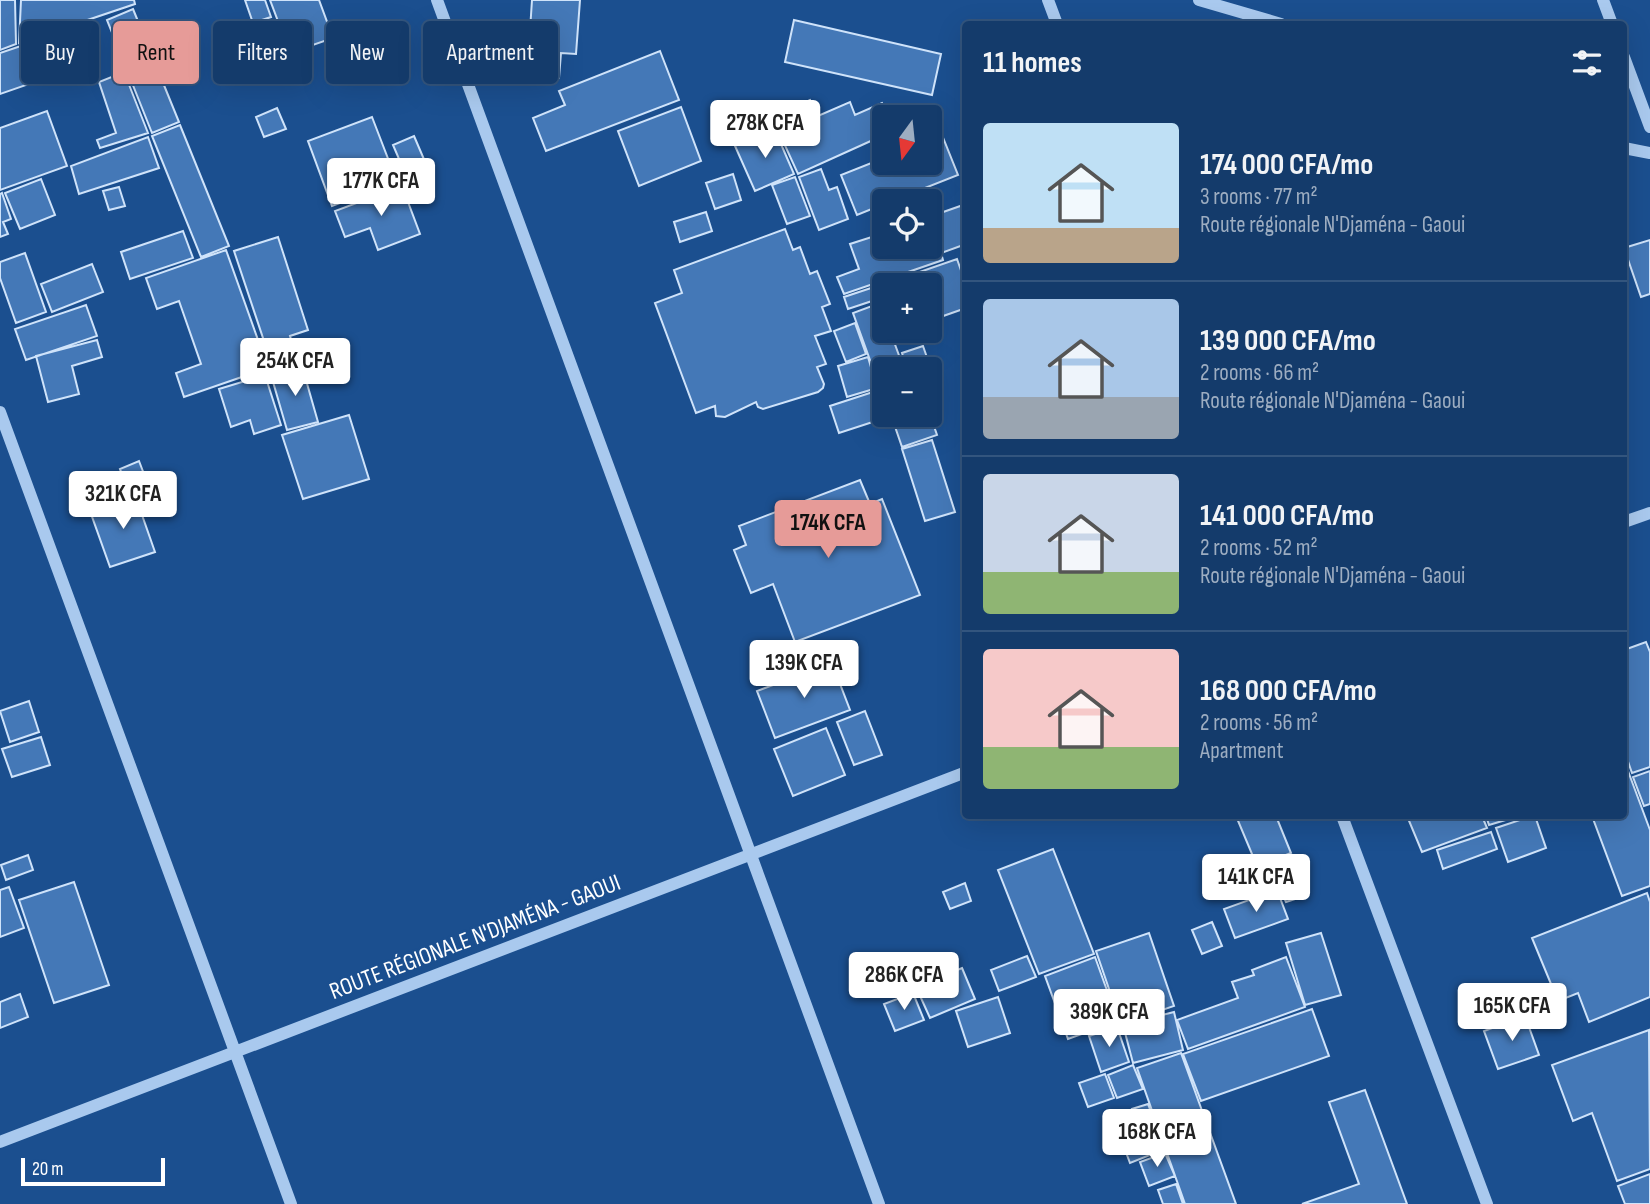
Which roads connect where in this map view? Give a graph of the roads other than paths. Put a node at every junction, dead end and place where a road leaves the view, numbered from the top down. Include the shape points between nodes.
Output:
1 (437, 0) edge
2 (1048, 0) edge
3 (1199, 0) edge
4 (1603, 0) edge
5 (1056, 21) edge
6 (1272, 21) edge
7 (1611, 21) edge
8 (1627, 65) edge
9 (1650, 127) edge
10 (1627, 149) edge
11 (1650, 153) edge
12 (0, 412) edge
13 (1650, 513) edge
14 (1627, 521) edge
15 (962, 774) edge
16 (1343, 819) edge
17 (750, 854) junction
18 (235, 1052) junction
19 (0, 1142) edge
20 (290, 1204) edge
21 (879, 1204) edge
22 (1486, 1204) edge

1 - 17 street
2 - 5 street
3 - 6 street
4 - 7 street
8 - 9 street
10 - 11 street
12 - 18 street
13 - 14 street
15 - 17 street, ROUTE RÉGIONALE N'DJAMÉNA - GAOUI
16 - 22 street
17 - 18 street, ROUTE RÉGIONALE N'DJAMÉNA - GAOUI
17 - 21 street
18 - 19 street, ROUTE RÉGIONALE N'DJAMÉNA - GAOUI
18 - 20 street

